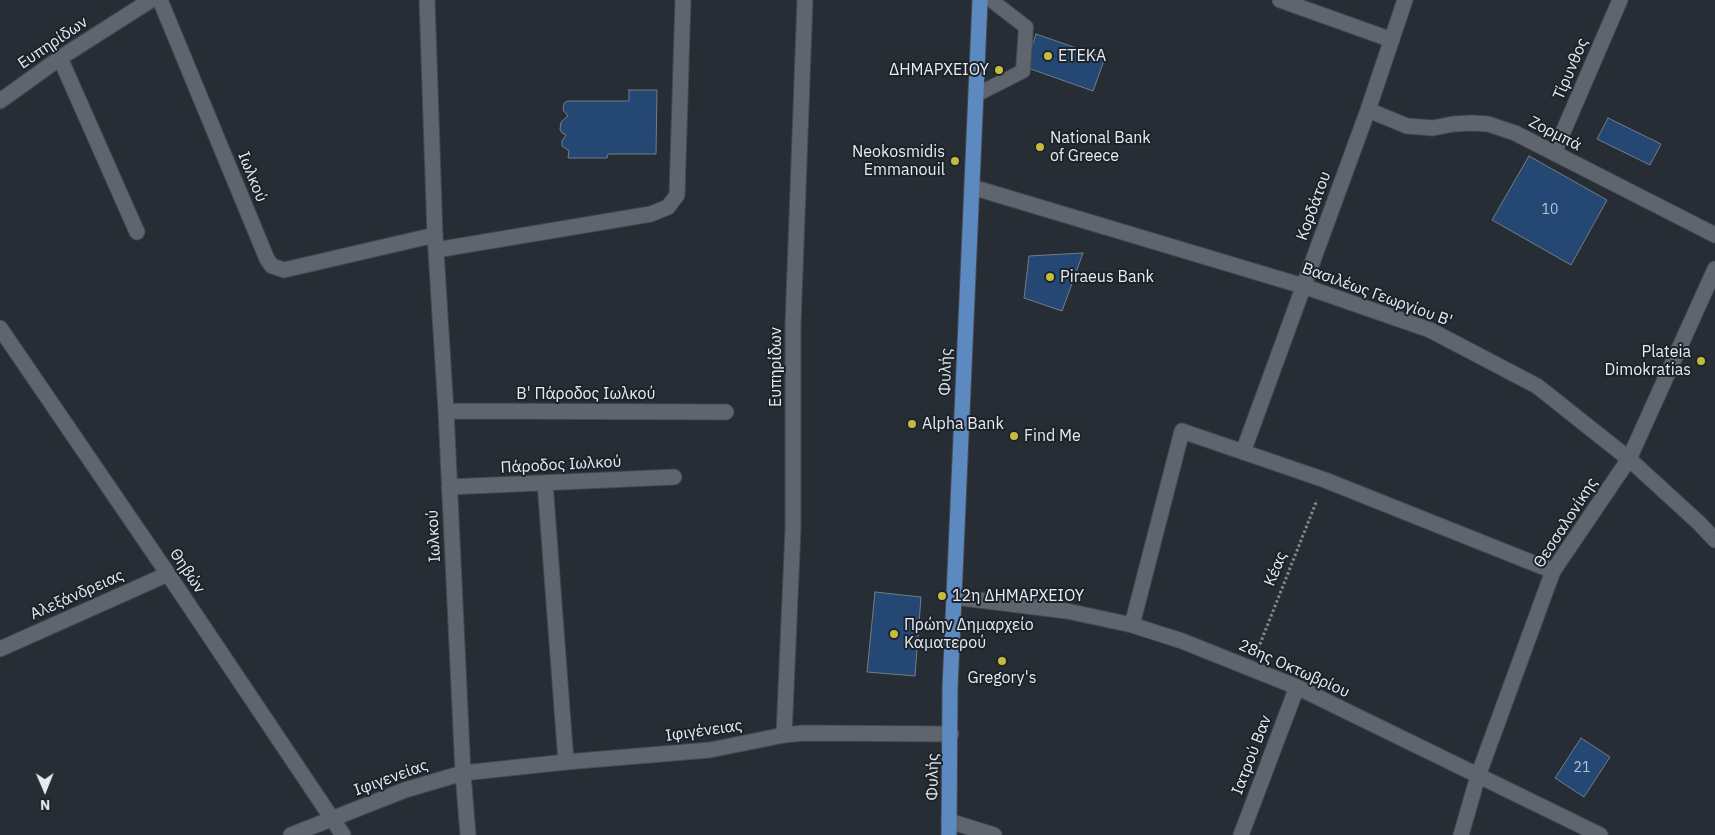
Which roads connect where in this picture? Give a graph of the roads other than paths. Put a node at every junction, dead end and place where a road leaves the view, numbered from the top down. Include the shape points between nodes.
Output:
1 (151, 0) edge
2 (160, 0) edge
3 (427, 0) edge
4 (683, 0) edge
5 (804, 0) edge
6 (980, 0) edge
7 (991, 0) edge
8 (1280, 0) edge
9 (1406, 0) edge
10 (1620, 0) edge
11 (1392, 40) junction
12 (60, 58) junction
13 (976, 95) junction
14 (0, 101) edge
15 (1368, 110) junction
16 (1554, 153) junction
17 (972, 187) junction
18 (137, 232) dead end
19 (1715, 235) edge
20 (436, 243) junction
21 (1715, 269) edge
22 (1303, 286) junction
23 (0, 328) edge
24 (446, 410) junction
25 (726, 412) dead end
26 (1243, 452) junction
27 (1629, 460) junction
28 (674, 477) dead end
29 (545, 483) junction
30 (449, 487) junction
31 (1715, 540) edge
32 (1553, 571) junction
33 (168, 574) junction
34 (954, 597) junction
35 (1132, 626) junction
36 (0, 649) edge
37 (1296, 687) junction
38 (951, 734) junction
39 (784, 735) junction
40 (566, 762) junction
41 (462, 773) junction
42 (1478, 776) junction
43 (332, 819) junction
44 (949, 828) edge
45 (291, 835) edge
46 (343, 835) edge
47 (468, 835) edge
48 (994, 835) edge
49 (1241, 835) edge
50 (1461, 835) edge
51 (1600, 835) edge

1 - 12 street, Ευπηρίδων
2 - 20 street, Ιωλκού via 272,266 284,270
3 - 20 street, Ιωλκού
4 - 20 street via 677,195 668,208 651,214
5 - 39 street, Ευπηρίδων via 793,325 793,528
6 - 13 main road, Φυλής
7 - 13 lane via 1026,28 1023,71
8 - 11 street
9 - 11 street, Κορδάτου
10 - 16 street, Τίρυνθος
11 - 15 street, Κορδάτου
12 - 14 street, Ευπηρίδων
12 - 18 street
13 - 17 main road, Φυλής
15 - 16 street, Ζορμπά via 1407,126 1433,128 1453,124 1488,124 1515,133
15 - 22 street, Κορδάτου
16 - 19 street, Ζορμπά
17 - 22 street, Βασιλέως Γεωργίου Β'
17 - 34 main road, Φυλής
20 - 24 street, Ιωλκού
21 - 27 street, Θεσσαλονίκης
22 - 26 street, Κορδάτου
22 - 27 street, Βασιλέως Γεωργίου Β' via 1430,330 1537,386
23 - 33 street, Θηβών
24 - 25 street, Β' Πάροδος Ιωλκού
24 - 30 street, Ιωλκού
26 - 32 street via 1325,480
26 - 35 street via 1182,430
27 - 31 street, Βασιλέως Γεωργίου Β'
27 - 32 street, Θεσσαλονίκης
28 - 29 street, Πάροδος Ιωλκού
29 - 30 street, Πάροδος Ιωλκού
29 - 40 street
30 - 41 street, Ιωλκού
32 - 42 street, Θεσσαλονίκης
33 - 36 street, Αλεξάνδρειας
33 - 43 street, Θηβών
34 - 35 street, 28ης Οκτωβρίου via 1067,612
34 - 38 main road, Φυλής
35 - 37 street, 28ης Οκτωβρίου via 1182,641
37 - 42 street, 28ης Οκτωβρίου
37 - 49 street, Ιατρού Βαν
38 - 39 street, Ιφιγένειας via 820,732
38 - 44 main road, Φυλής
39 - 40 street, Ιφιγένειας via 710,750
40 - 41 street, Ιφιγένειας
41 - 43 street, Ιφιγενείας via 405,790
41 - 47 street, Ιωλκού
42 - 50 street, Θεσσαλονίκης
42 - 51 street, 28ης Οκτωβρίου
43 - 45 street
43 - 46 street, Θηβών
44 - 48 street

